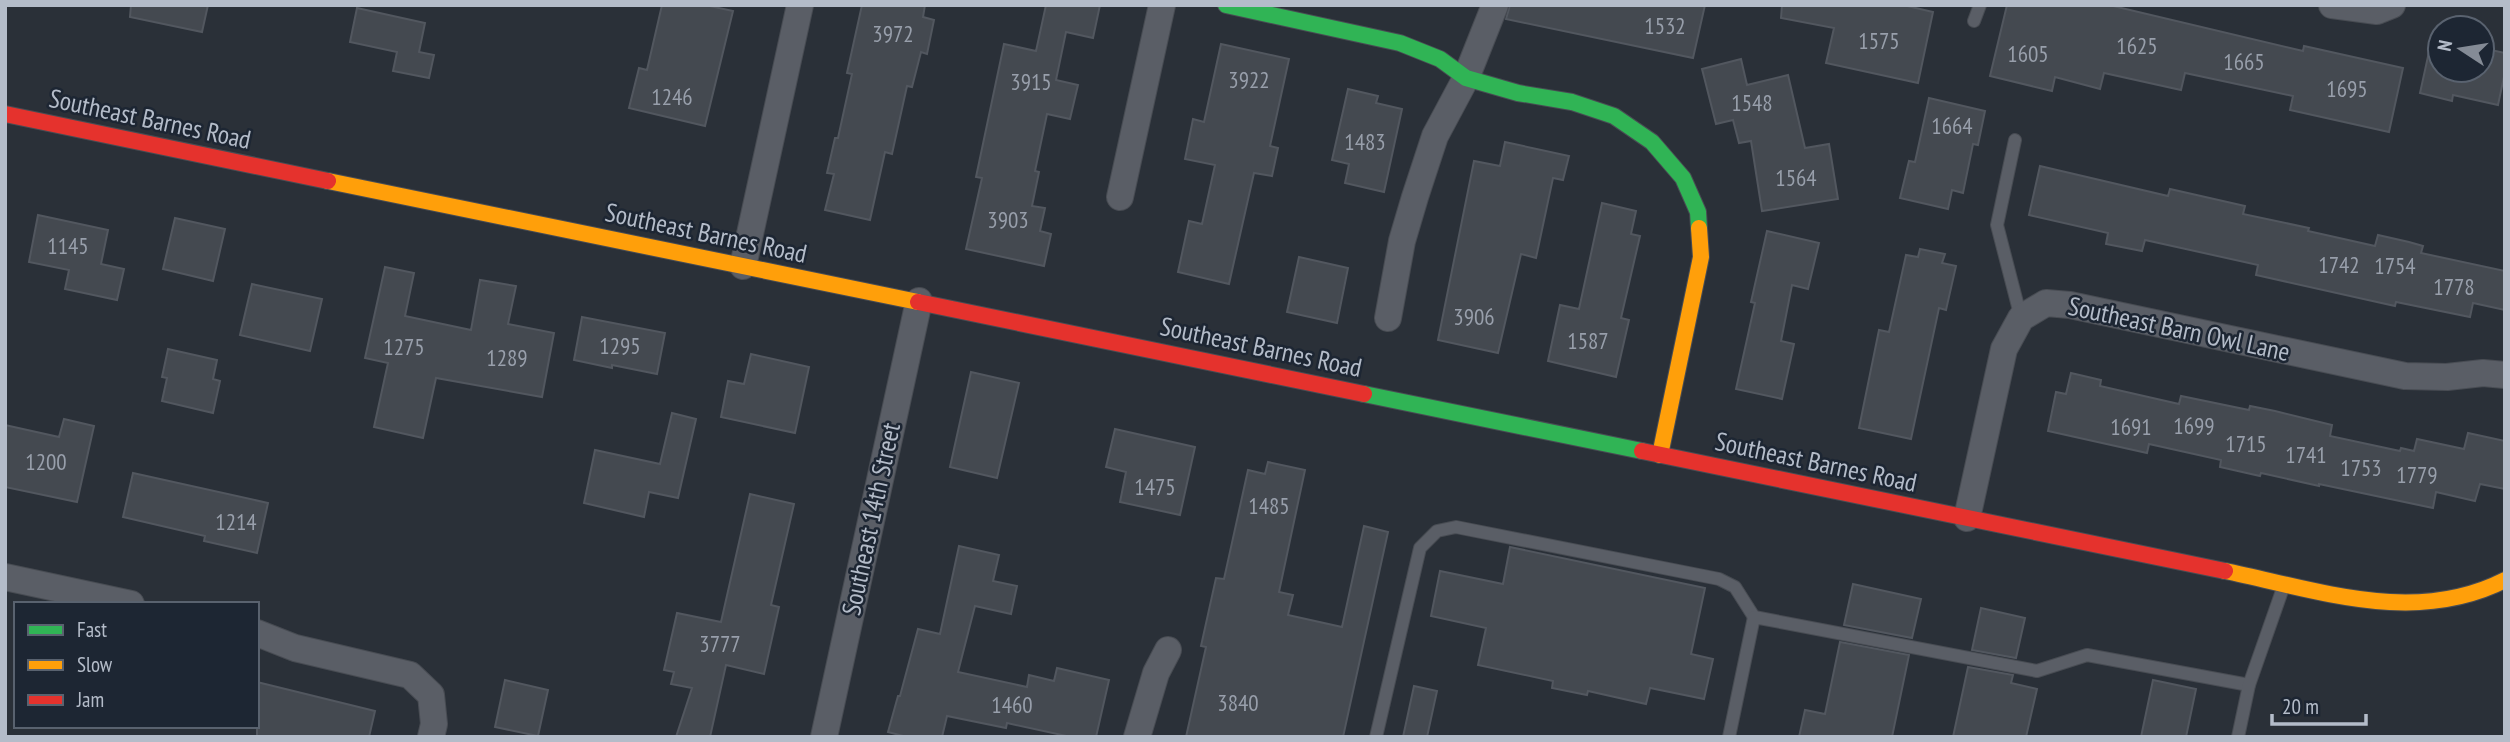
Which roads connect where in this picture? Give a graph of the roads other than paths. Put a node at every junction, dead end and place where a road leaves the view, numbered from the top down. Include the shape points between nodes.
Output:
1 (800, 5) edge
2 (1162, 5) edge
3 (1226, 5) edge
4 (1495, 5) edge
5 (1980, 5) edge
6 (2332, 5) edge
7 (2392, 5) edge
8 (1974, 20) dead end
9 (1466, 78) junction
10 (5, 114) edge
11 (2015, 140) dead end
12 (1120, 197) dead end
13 (743, 265) junction
14 (919, 301) junction
15 (1388, 318) dead end
16 (2021, 318) junction
17 (2505, 375) edge
18 (1660, 455) junction
19 (1967, 518) junction
20 (5, 577) edge
21 (2505, 580) edge
22 (2284, 584) junction
23 (122, 602) edge
24 (1754, 617) junction
25 (259, 635) edge
26 (1168, 650) dead end
27 (2249, 685) junction
28 (431, 737) edge
29 (824, 737) edge
30 (1137, 737) edge
31 (1376, 737) edge
32 (1729, 737) edge
33 (2238, 737) edge

1 - 13 street
2 - 12 street
3 - 9 street via 1400,43 1440,59
4 - 9 street
5 - 8 lane
6 - 7 street via 2377,11
9 - 15 street via 1436,136 1415,197
9 - 18 street via 1614,116 1652,142 1684,178 1698,212 1701,257
10 - 13 street, Southeast Barnes Road
11 - 16 lane via 1997,225
13 - 14 street, Southeast Barnes Road
14 - 18 street, Southeast Barnes Road
14 - 29 street, Southeast 14th Street
16 - 17 street, Southeast Barn Owl Lane via 2046,303 2070,304 2405,376
16 - 19 street via 2004,349
18 - 19 street, Southeast Barnes Road
19 - 22 street, Southeast Barnes Road
20 - 23 street
21 - 22 street, Southeast Barnes Road via 2486,591 2431,604 2400,605
22 - 27 lane
24 - 27 lane via 2037,671 2087,655
24 - 31 lane via 1735,587 1719,579 1456,527 1437,531 1420,548
24 - 32 lane
25 - 28 street via 295,648 410,675 432,695
26 - 30 street via 1156,673
27 - 33 lane

